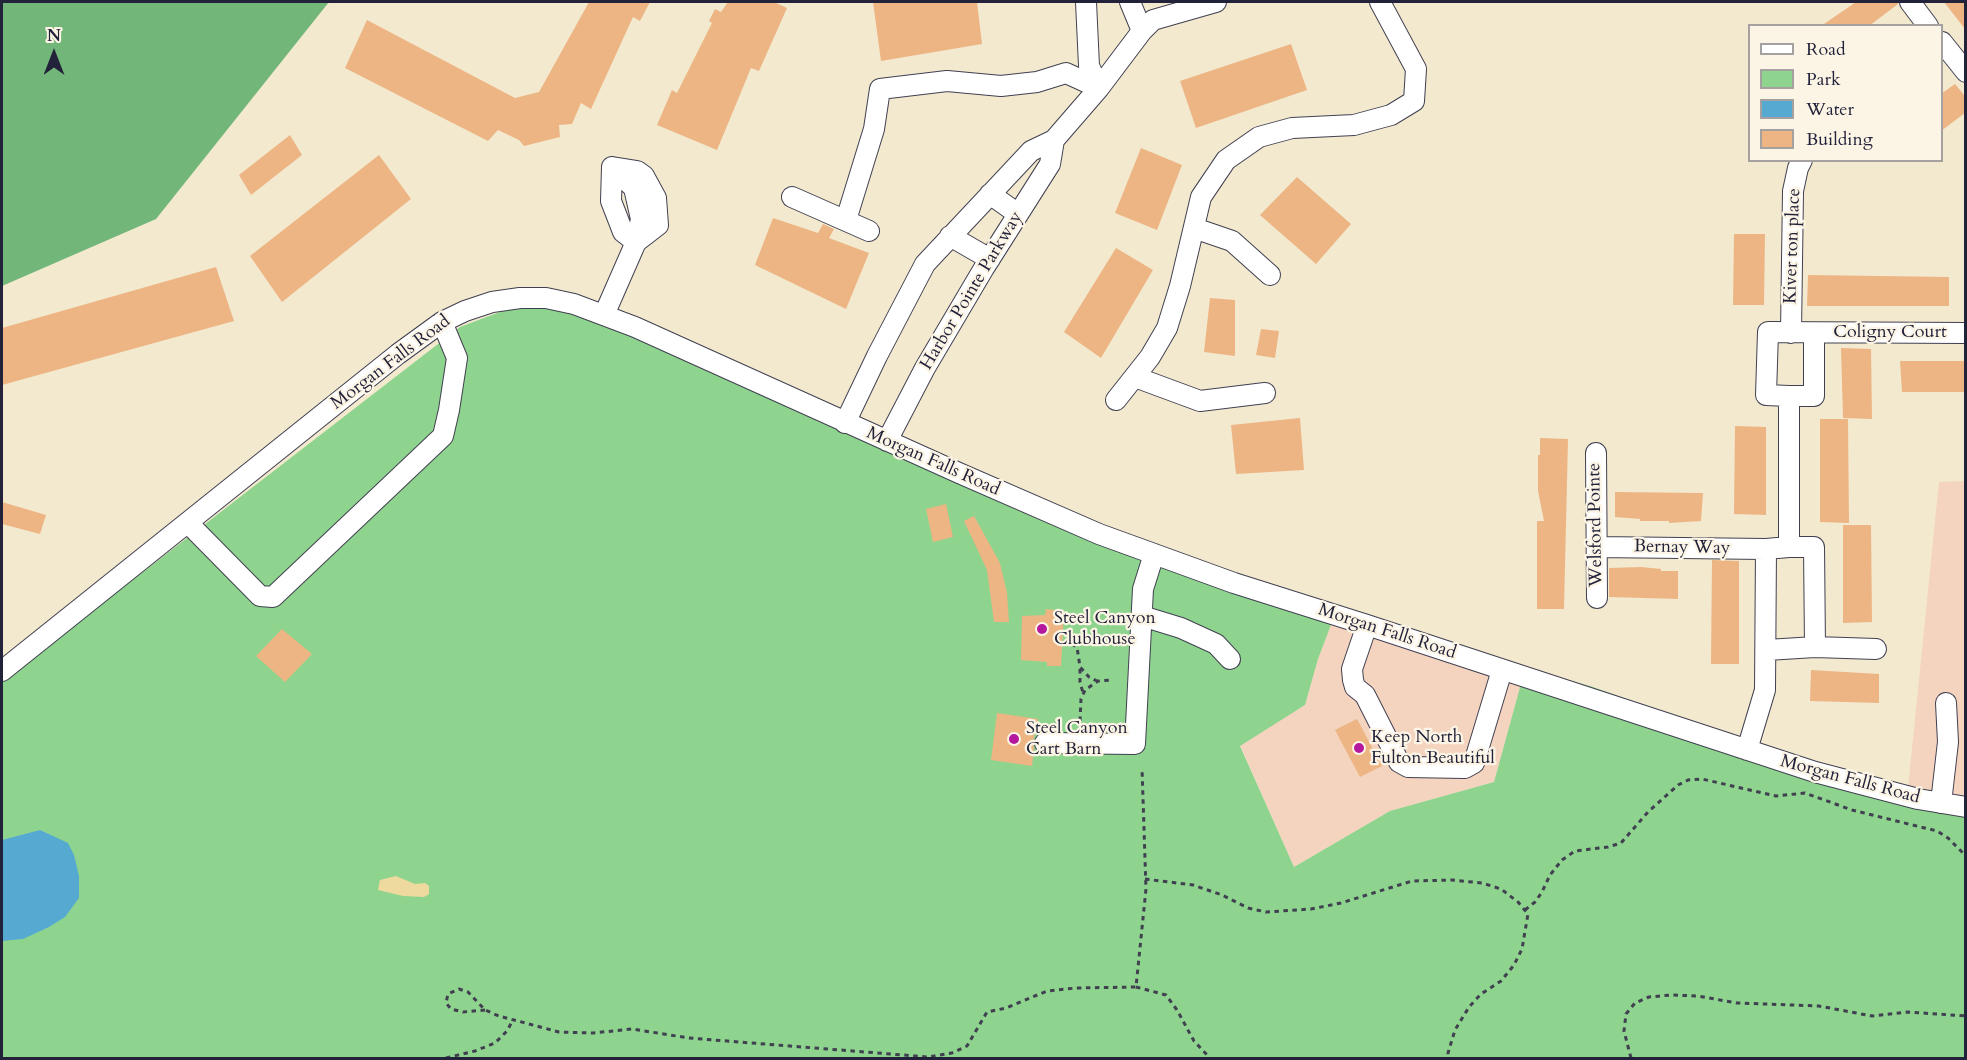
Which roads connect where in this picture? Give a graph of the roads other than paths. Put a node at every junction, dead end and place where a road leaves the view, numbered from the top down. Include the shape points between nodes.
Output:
1 (1086, 2) edge
2 (1130, 2) edge
3 (1216, 2) edge
4 (1380, 2) edge
5 (1910, 2) edge
6 (1179, 7) edge
7 (1921, 23) edge
8 (1142, 31) junction
9 (1099, 88) junction
10 (1054, 140) junction
11 (1801, 162) edge
12 (990, 194) junction
13 (792, 197) dead end
14 (1018, 214) junction
15 (846, 220) junction
16 (1194, 228) junction
17 (869, 231) dead end
18 (950, 236) junction
19 (636, 242) junction
20 (990, 259) junction
21 (1270, 275) dead end
22 (604, 315) junction
23 (442, 322) junction
24 (1791, 333) junction
25 (1814, 333) junction
26 (1965, 333) edge
27 (1135, 377) junction
28 (1265, 393) dead end
29 (1789, 396) junction
30 (1116, 400) dead end
31 (846, 423) junction
32 (887, 441) junction
33 (1596, 453) dead end
34 (188, 523) junction
35 (1597, 547) junction
36 (1790, 547) junction
37 (1766, 549) junction
38 (1154, 555) junction
39 (1597, 598) dead end
40 (1142, 616) junction
41 (1367, 625) junction
42 (1815, 647) junction
43 (1876, 649) dead end
44 (1767, 650) junction
45 (1230, 659) dead end
46 (1502, 670) junction
47 (2, 671) edge
48 (1946, 703) dead end
49 (1045, 743) dead end
50 (1747, 750) junction
51 (1941, 803) junction
52 (1965, 807) edge

1 - 9 street via 1089,66
2 - 8 street
3 - 6 street
4 - 16 street via 1416,69 1414,101 1391,115 1354,125 1292,128 1259,137 1226,160 1201,197
5 - 7 street
6 - 8 street
8 - 9 street, Harbor Pointe Parkway
9 - 10 street, Harbor Pointe Parkway
9 - 15 street via 1066,73 1037,82 1001,86 947,81 880,89 874,129
10 - 12 street, Harbor Pointe Parkway via 1031,151
10 - 14 street, Harbor Pointe Parkway via 1050,164
11 - 24 street, Kiver ton place via 1792,191
12 - 14 street
12 - 18 street, Harbor Pointe Parkway
13 - 15 street
14 - 20 street, Harbor Pointe Parkway
15 - 17 street
16 - 21 street via 1232,241
16 - 27 street via 1167,328
18 - 20 street
18 - 31 street, Harbor Pointe Parkway via 925,264
19 - 19 street via 623,232 611,201 612,167 638,171 656,198 658,225
19 - 22 street
20 - 32 street, Harbor Pointe Parkway
22 - 23 street, Morgan Falls Road via 546,298 520,298 465,310
22 - 31 street, Morgan Falls Road
23 - 34 street, Morgan Falls Road
23 - 34 street via 457,358 443,436 273,597 260,596
24 - 25 street
24 - 29 street via 1768,332 1766,395
25 - 26 street, Coligny Court
25 - 29 street via 1814,396
27 - 28 street via 1200,401
27 - 30 street
29 - 36 street
31 - 32 street, Morgan Falls Road
32 - 38 street, Morgan Falls Road
33 - 35 street, Welsford Pointe
34 - 47 street, Morgan Falls Road
35 - 37 street, Bernay Way
35 - 39 street, Welsford Pointe
36 - 37 street
36 - 42 street via 1815,547
37 - 44 street
38 - 40 street via 1143,589
38 - 41 street, Morgan Falls Road
40 - 45 street via 1216,644
40 - 49 street via 1135,744
41 - 46 street, Morgan Falls Road
41 - 46 street via 1352,669 1355,687 1365,695 1399,762 1408,767 1465,768 1474,763
42 - 43 street
42 - 44 street
44 - 50 street via 1765,690
46 - 50 street, Morgan Falls Road
48 - 51 street via 1948,742
50 - 51 street, Morgan Falls Road via 1815,772
51 - 52 street, Morgan Falls Road

